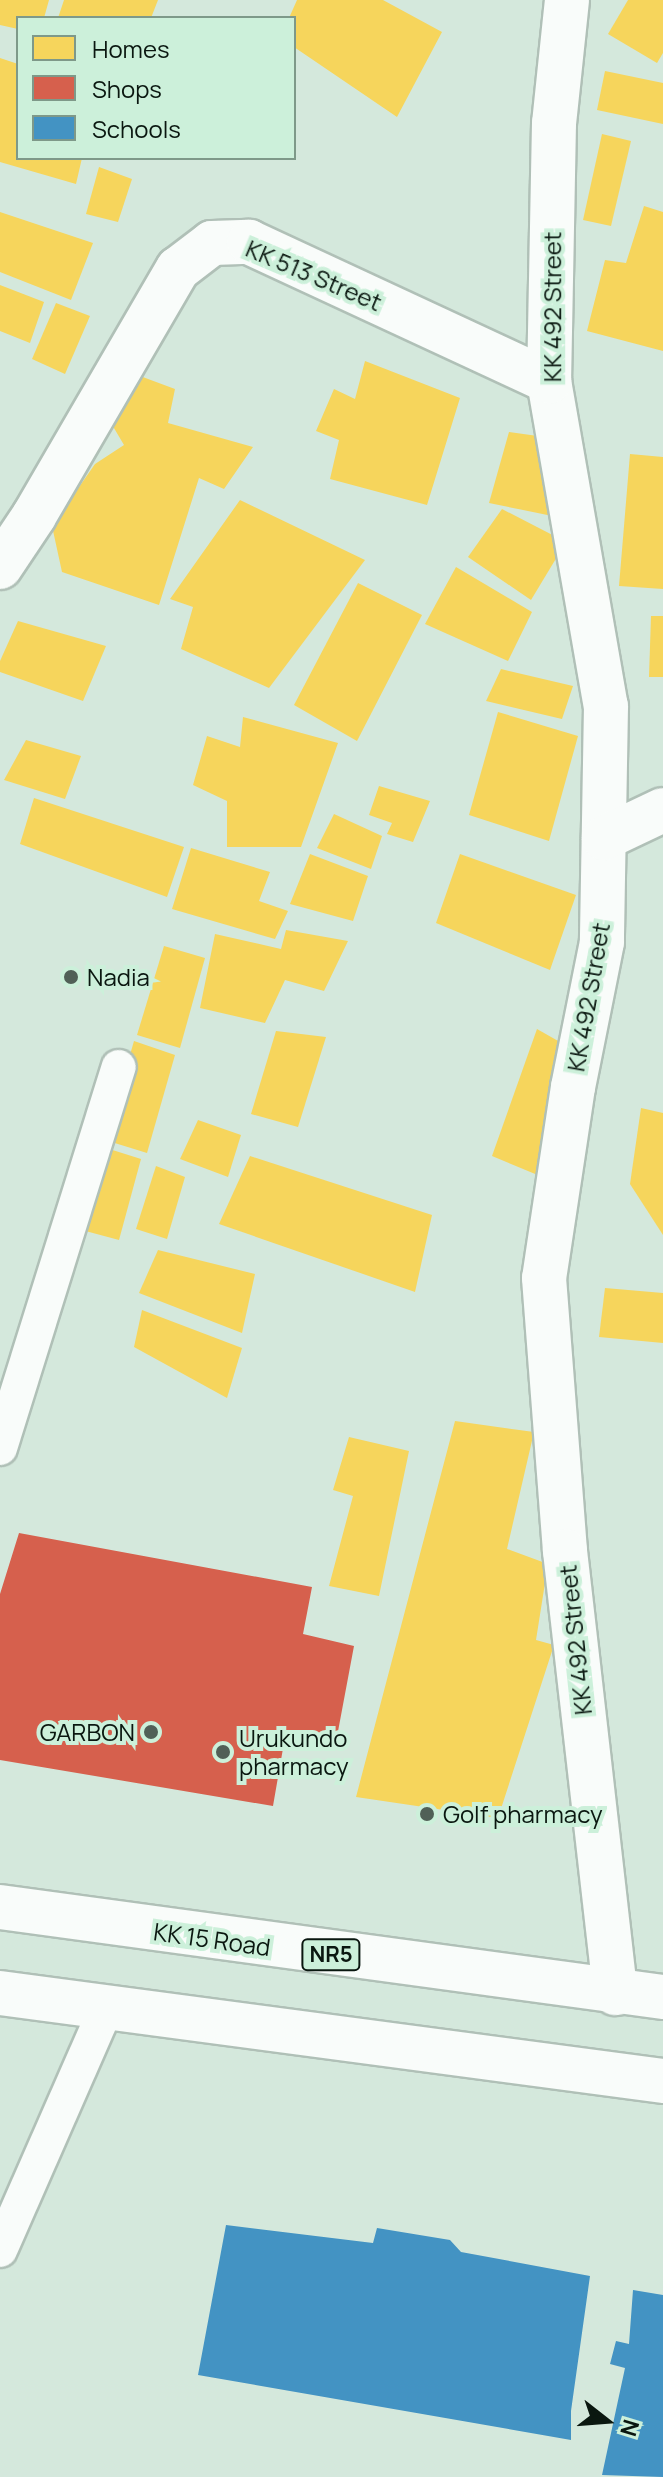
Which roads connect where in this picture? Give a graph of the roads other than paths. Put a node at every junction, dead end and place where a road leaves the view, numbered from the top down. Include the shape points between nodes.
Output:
1 (567, 0) edge
2 (549, 381) junction
3 (0, 567) edge
4 (663, 810) edge
5 (604, 838) junction
6 (119, 1067) dead end
7 (0, 1448) edge
8 (0, 1907) edge
9 (0, 1993) edge
10 (615, 1993) junction
11 (663, 1997) edge
12 (107, 2006) junction
13 (663, 2081) edge
14 (0, 2250) edge

1 - 2 main road, KK 492 Street via 554,123
2 - 3 main road, KK 513 Street via 249,242 212,243 178,269
2 - 5 main road, KK 492 Street via 606,706
4 - 5 main road
5 - 10 main road, KK 492 Street via 602,942 544,1278 565,1551
6 - 7 lane
8 - 10 main road, KK 15 Road / NR5
9 - 12 main road
10 - 11 main road, KK 15 Road / NR5
12 - 13 main road
12 - 14 lane

